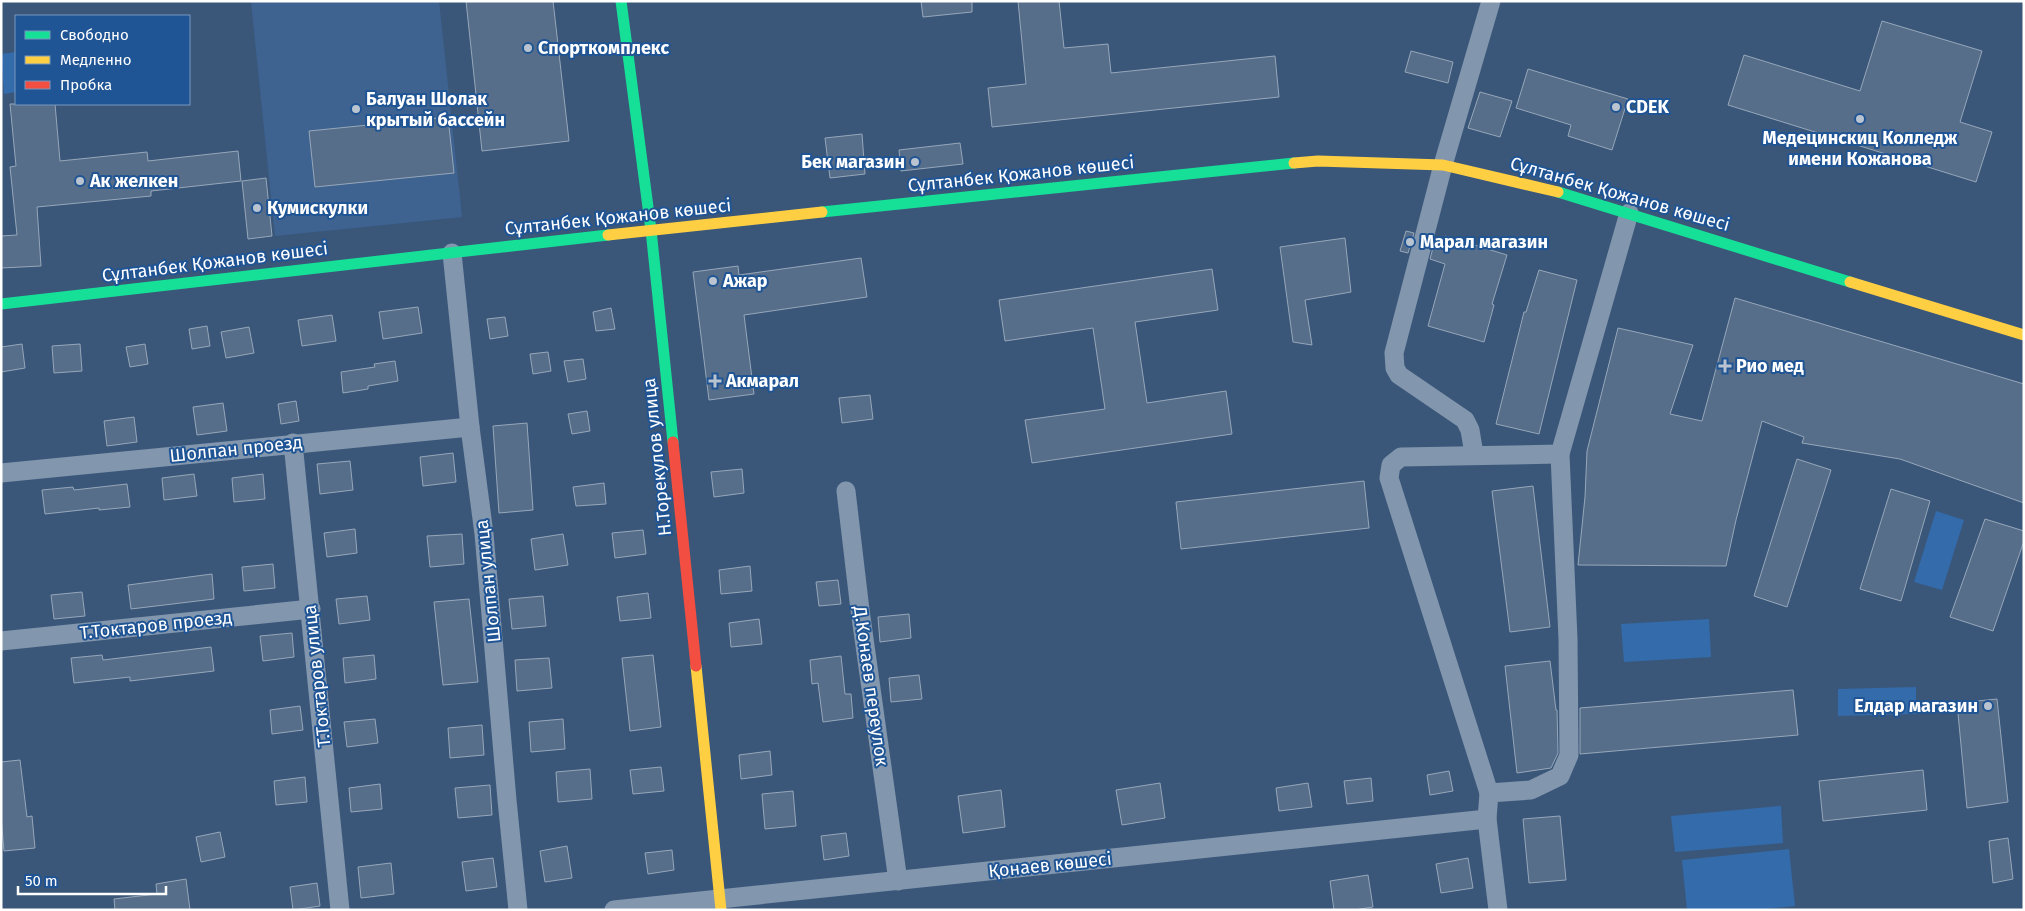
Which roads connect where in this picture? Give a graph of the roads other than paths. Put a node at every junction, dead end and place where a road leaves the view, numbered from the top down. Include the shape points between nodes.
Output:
1 (621, 1) edge
2 (1491, 1) edge
3 (1443, 165) junction
4 (1629, 213) junction
5 (651, 230) junction
6 (452, 253) junction
7 (1, 304) edge
8 (2024, 335) edge
9 (470, 427) junction
10 (293, 443) junction
11 (1474, 454) junction
12 (1560, 454) junction
13 (1, 473) edge
14 (846, 491) dead end
15 (311, 609) junction
16 (1, 641) edge
17 (1489, 793) junction
18 (1486, 819) junction
19 (898, 880) junction
20 (720, 904) edge
21 (340, 910) edge
22 (518, 910) edge
23 (614, 910) edge
24 (1498, 910) edge

1 - 5 main road, Н.Торекулов улица
2 - 3 street
3 - 4 main road, Сұлтанбек Қожанов көшесі via 1554,190
3 - 5 main road, Сұлтанбек Қожанов көшесі via 1318,161
3 - 11 street via 1394,353 1395,368 1399,375 1465,420
4 - 8 main road, Сұлтанбек Қожанов көшесі
4 - 12 street
5 - 6 main road, Сұлтанбек Қожанов көшесі
5 - 20 main road, Н.Торекулов улица
6 - 7 main road, Сұлтанбек Қожанов көшесі
6 - 9 street, Шолпан улица
9 - 10 street, Шолпан проезд
9 - 22 street, Шолпан улица via 484,534
10 - 13 street, Шолпан проезд
10 - 15 street, Т.Токтаров улица
11 - 12 street
11 - 17 street via 1401,457 1391,465 1389,478
12 - 17 street via 1569,755 1560,776 1530,790
14 - 19 street, Д.Конаев переулок
15 - 16 street, Т.Токтаров проезд
15 - 21 street, Т.Токтаров улица
17 - 18 street
18 - 19 street, Қонаев көшесі
18 - 24 street
19 - 20 street, Қонаев көшесі
20 - 23 street, Қонаев көшесі

